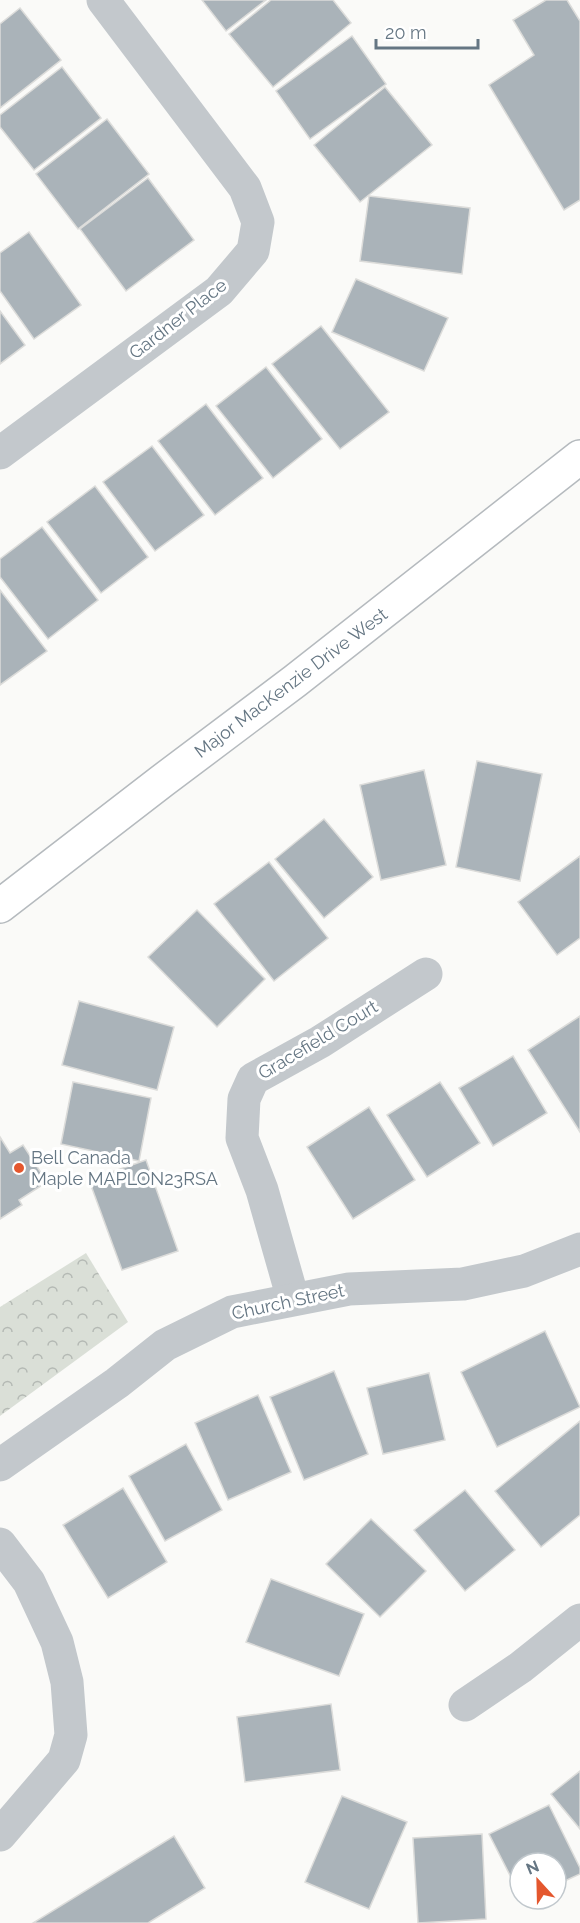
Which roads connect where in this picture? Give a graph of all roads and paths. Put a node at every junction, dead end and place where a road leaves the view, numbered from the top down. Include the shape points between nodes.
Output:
1 (103, 0) edge
2 (0, 453) edge
3 (580, 457) edge
4 (0, 906) edge
5 (426, 974) dead end
6 (580, 1250) edge
7 (293, 1299) junction
8 (0, 1466) edge
9 (0, 1544) edge
10 (580, 1620) edge
11 (465, 1705) dead end
12 (0, 1835) edge

1 - 2 street, Gardner Place via 245,188 258,222 253,251 219,291
3 - 4 main road, Major MacKenzie Drive West
5 - 7 street, Gracefield Court via 320,1042 252,1079 244,1098 242,1138 262,1190
6 - 7 street, Church Street via 524,1271 463,1284 349,1289
7 - 8 street, Church Street via 232,1312 165,1346
9 - 12 street via 28,1582 57,1642 67,1682 71,1735 64,1760
10 - 11 street

